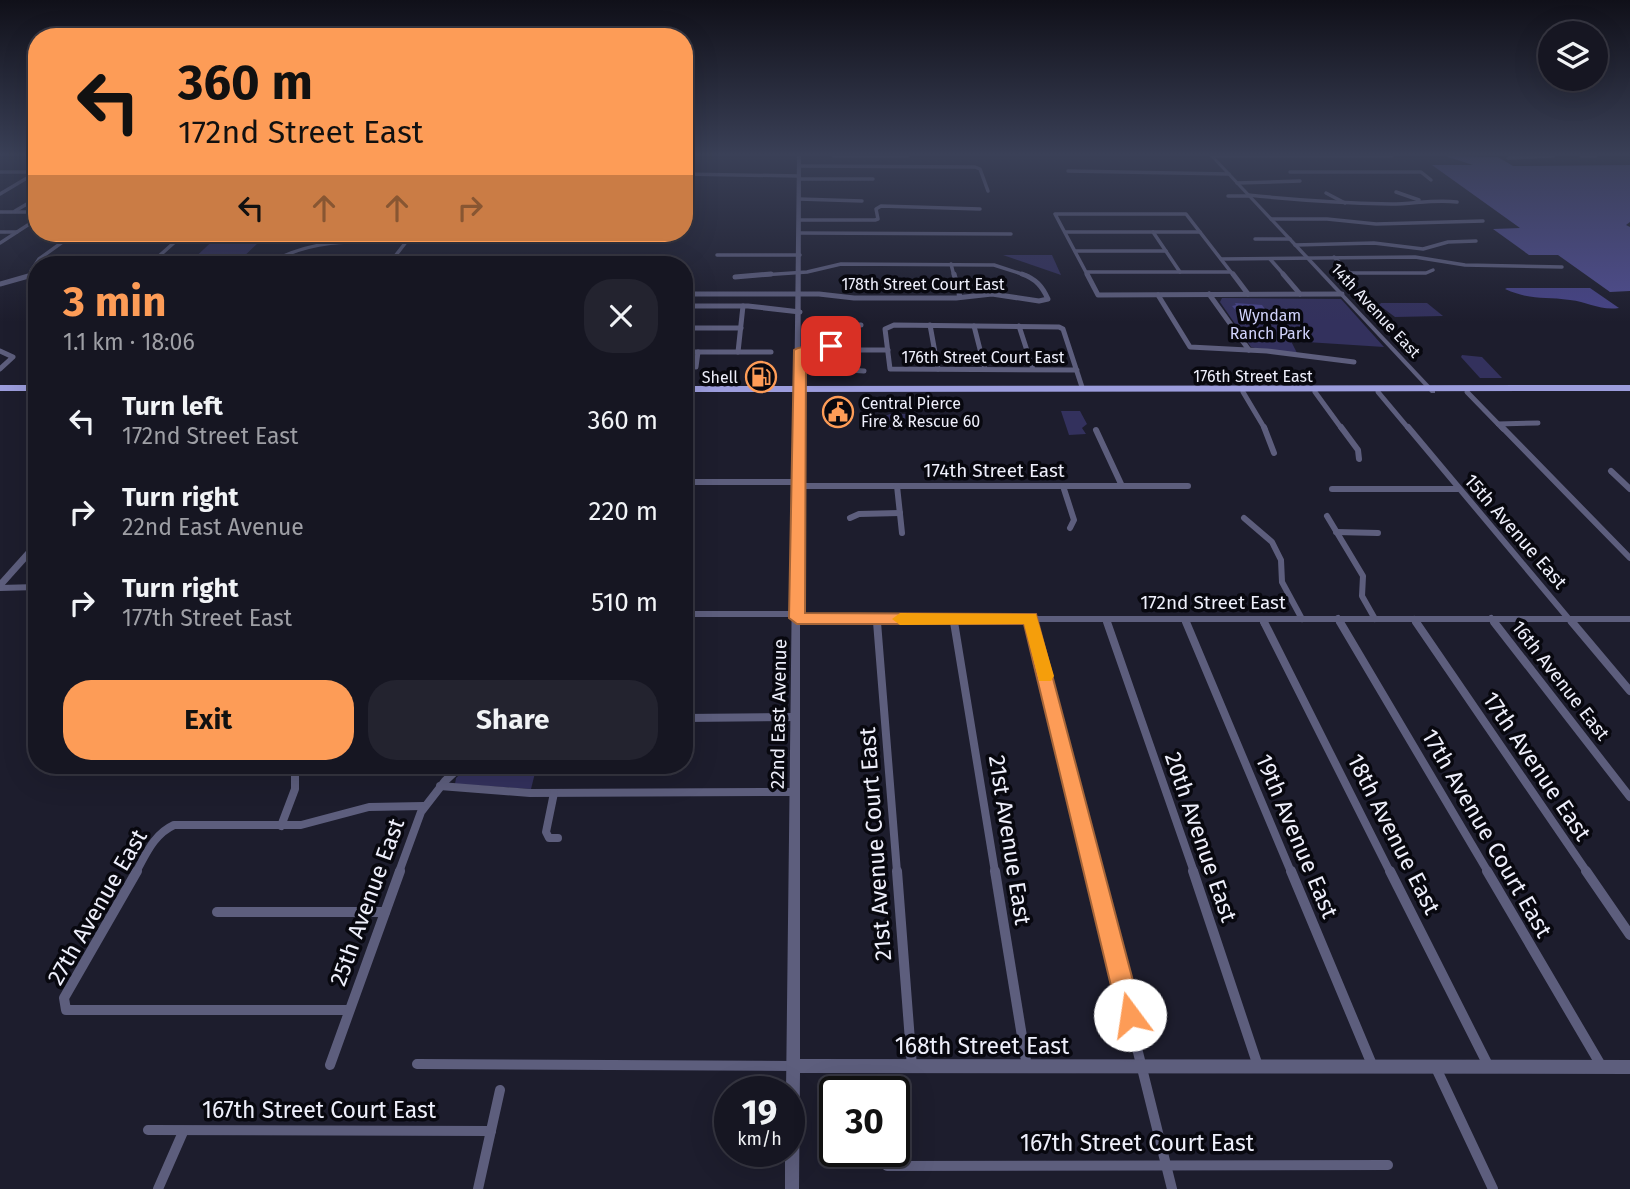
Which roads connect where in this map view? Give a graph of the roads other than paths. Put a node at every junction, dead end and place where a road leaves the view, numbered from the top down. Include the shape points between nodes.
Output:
1 (800, 211) edge
2 (877, 211) edge
3 (1264, 211) edge
4 (0, 212) edge
5 (14, 212) joint
6 (28, 212) edge
7 (1271, 219) junction
8 (800, 220) junction
9 (1483, 221) dead end
10 (28, 225) edge
11 (0, 232) edge
12 (18, 232) junction
13 (1065, 232) junction
14 (1153, 232) junction
15 (1200, 232) junction
16 (800, 233) junction
17 (1011, 234) dead end
18 (1255, 239) dead end
19 (1290, 239) junction
20 (1476, 241) dead end
21 (62, 242) edge
22 (175, 242) edge
23 (406, 242) joint
24 (0, 243) edge
25 (1295, 245) junction
26 (1075, 251) junction
27 (1166, 251) junction
28 (717, 255) dead end
29 (800, 255) junction
30 (43, 256) edge
31 (159, 256) edge
32 (283, 256) edge
33 (395, 256) edge
34 (1334, 257) junction
35 (1221, 259) junction
36 (1270, 259) junction
37 (1309, 259) junction
38 (951, 264) junction
39 (1562, 267) dead end
40 (1433, 270) dead end
41 (800, 272) junction
42 (1087, 272) junction
43 (1180, 272) junction
44 (1231, 272) junction
45 (1340, 273) dead end
46 (1350, 273) junction
47 (735, 277) dead end
48 (28, 278) edge
49 (745, 284) dead end
50 (775, 284) dead end
51 (0, 285) edge
52 (693, 294) edge
53 (743, 294) junction
54 (774, 294) junction
55 (800, 294) junction
56 (1209, 294) junction
57 (1248, 294) junction
58 (1300, 294) junction
59 (1342, 294) junction
60 (1158, 295) junction
61 (960, 297) junction
62 (693, 306) edge
63 (743, 306) junction
64 (800, 313) junction
65 (861, 325) dead end
66 (930, 326) junction
67 (974, 326) junction
68 (1018, 326) junction
69 (693, 328) edge
70 (741, 328) junction
71 (800, 350) junction
72 (832, 350) junction
73 (888, 350) junction
74 (1249, 350) junction
75 (0, 351) edge
76 (693, 352) edge
77 (698, 352) junction
78 (738, 352) junction
79 (771, 352) dead end
80 (1354, 362) dead end
81 (696, 367) dead end
82 (0, 369) edge
83 (938, 369) junction
84 (985, 369) junction
85 (1033, 369) junction
86 (1077, 370) junction
87 (864, 371) dead end
88 (1082, 387) junction
89 (1141, 387) junction
90 (1526, 388) junction
91 (693, 389) edge
92 (1274, 389) junction
93 (1431, 389) junction
94 (0, 390) edge
95 (28, 390) edge
96 (1630, 390) edge
97 (799, 391) junction
98 (877, 391) junction
99 (1099, 391) junction
100 (1041, 392) junction
101 (1243, 392) junction
102 (1315, 392) junction
103 (1378, 392) junction
104 (1467, 392) junction
105 (1538, 423) dead end
106 (1498, 424) junction
107 (1096, 430) dead end
108 (1274, 453) dead end
109 (1359, 459) dead end
110 (1611, 471) dead end
111 (693, 482) edge
112 (799, 484) junction
113 (897, 486) junction
114 (1063, 486) junction
115 (1122, 486) junction
116 (1188, 486) dead end
117 (1332, 489) dead end
118 (1458, 489) junction
119 (1630, 489) edge
120 (900, 513) junction
121 (1327, 516) dead end
122 (850, 518) dead end
123 (1244, 518) dead end
124 (1070, 528) dead end
125 (1336, 531) junction
126 (902, 533) dead end
127 (1378, 533) dead end
128 (28, 554) edge
129 (1630, 558) edge
130 (0, 586) edge
131 (28, 587) edge
132 (693, 614) edge
133 (797, 616) junction
134 (1339, 618) junction
135 (1376, 618) junction
136 (1491, 618) junction
137 (877, 619) junction
138 (954, 619) junction
139 (1031, 619) junction
140 (1185, 619) junction
141 (1262, 619) junction
142 (1302, 619) junction
143 (1414, 619) junction
144 (1569, 619) junction
145 (1630, 619) edge
146 (1106, 620) junction
147 (1630, 691) edge
148 (795, 717) junction
149 (693, 718) edge
150 (295, 774) edge
151 (452, 774) edge
152 (440, 786) junction
153 (795, 792) junction
154 (554, 793) junction
155 (1630, 797) edge
156 (424, 806) junction
157 (281, 826) junction
158 (558, 838) dead end
159 (217, 912) dead end
160 (385, 912) junction
161 (1630, 936) edge
162 (348, 1010) junction
163 (417, 1064) dead end
164 (330, 1065) dead end
165 (793, 1066) junction
166 (912, 1067) junction
167 (1258, 1067) junction
168 (1489, 1067) junction
169 (1602, 1067) junction
170 (1630, 1067) edge
171 (1027, 1068) junction
172 (1144, 1068) junction
173 (1373, 1068) junction
174 (1436, 1068) junction
175 (500, 1090) dead end
176 (148, 1130) dead end
177 (491, 1131) junction
178 (183, 1132) junction
179 (1167, 1163) junction
180 (1388, 1165) dead end
181 (910, 1166) edge
182 (158, 1189) edge
183 (478, 1189) edge
184 (792, 1189) edge
185 (1171, 1189) edge
186 (1493, 1189) edge

1 - 8 street, 22nd East Avenue
2 - 8 street via 876,220
3 - 7 street, 14th Avenue East
4 - 5 street
5 - 6 street
7 - 9 street via 1384,225
7 - 19 street, 14th Avenue East
8 - 16 street, 22nd East Avenue
10 - 12 street
11 - 12 street
12 - 24 street
13 - 14 street
13 - 15 street via 1055,214 1186,214
13 - 26 street
14 - 15 street
14 - 27 street
15 - 35 street
16 - 17 street
16 - 29 street, 22nd East Avenue
18 - 19 street
19 - 25 street, 14th Avenue East
20 - 25 street via 1423,249 1374,243
21 - 30 street
22 - 31 street
23 - 32 street via 322,244
23 - 33 street
25 - 37 street, 14th Avenue East
26 - 27 street
26 - 42 street
27 - 43 street
28 - 29 street
29 - 41 street, 22nd East Avenue
34 - 37 street
34 - 39 street via 1415,257 1465,265
34 - 46 street
35 - 36 street
35 - 44 street
36 - 37 street
36 - 58 street
37 - 59 street, 14th Avenue East
38 - 41 street via 841,264
38 - 61 street
38 - 61 street, 178th Street Court East via 994,265 1039,282 1048,301 992,294
40 - 46 street
41 - 47 street
41 - 55 street, 22nd East Avenue
42 - 43 street
42 - 60 street via 1098,295
43 - 44 street
44 - 57 street
45 - 46 street
48 - 51 street
49 - 53 street
50 - 54 street
52 - 53 street, 178th Street Court East
53 - 54 street, 178th Street Court East
54 - 55 street, 178th Street Court East
55 - 61 street, 178th Street Court East
55 - 64 street, 22nd East Avenue
56 - 57 street
56 - 60 street
56 - 74 street
57 - 58 street
58 - 59 street
59 - 93 street, 14th Avenue East
60 - 74 street via 1190,347
62 - 63 street
63 - 64 street
63 - 70 street
64 - 71 street, 22nd East Avenue
65 - 72 street via 830,326
66 - 67 street
66 - 73 street via 888,326
66 - 83 street
67 - 68 street
67 - 84 street
68 - 85 street
68 - 86 street via 1059,327
69 - 70 street
70 - 78 street
71 - 72 street
71 - 97 street, 22nd East Avenue
72 - 73 street
72 - 87 street via 834,369
73 - 83 street, 176th Street Court East via 890,369
74 - 80 street
75 - 82 street via 11,353 12,359
76 - 77 street
77 - 78 street
77 - 81 street
78 - 79 street
83 - 84 street, 176th Street Court East
84 - 85 street, 176th Street Court East
85 - 86 street, 176th Street Court East
86 - 88 street
88 - 89 main road, 176th Street East
88 - 98 main road, 176th Street East
88 - 100 main road
89 - 92 main road, 176th Street East
89 - 99 main road
90 - 93 main road, 176th Street East
90 - 96 main road, 176th Street East
90 - 104 main road
91 - 97 main road, 176th Street East
92 - 93 main road, 176th Street East
92 - 101 main road, 176th Street East
92 - 102 main road, 176th Street East
93 - 103 main road, 176th Street East
93 - 104 main road, 176th Street East
94 - 95 main road
96 - 104 main road, 176th Street East
97 - 98 main road, 176th Street East
97 - 112 street, 22nd East Avenue
98 - 100 main road, 176th Street East
99 - 100 main road, 176th Street East
99 - 101 main road, 176th Street East
101 - 108 street
102 - 103 main road, 176th Street East
102 - 109 street via 1358,450
103 - 118 street, 15th Avenue East
104 - 106 street
105 - 106 street
106 - 129 street
107 - 115 street
110 - 119 street
111 - 112 street, 174th Street East
112 - 113 street, 174th Street East
112 - 133 street, 22nd East Avenue
113 - 114 street, 174th Street East
113 - 120 street
114 - 115 street, 174th Street East
114 - 124 street via 1074,520
115 - 116 street, 174th Street East
117 - 118 street
118 - 144 street, 15th Avenue East
120 - 122 street
120 - 126 street
121 - 125 street
123 - 142 street via 1272,542 1281,560 1282,582
125 - 127 street
125 - 135 street via 1363,576 1362,596
128 - 130 street
130 - 131 street
132 - 133 street, 172nd Street East
133 - 137 street, 172nd Street East
133 - 148 street, 22nd East Avenue
134 - 135 street, 172nd Street East
134 - 142 street, 172nd Street East
134 - 169 street, 17th Avenue Court East
135 - 143 street, 172nd Street East
136 - 143 street, 172nd Street East
136 - 144 street, 172nd Street East
136 - 155 street, 16th Avenue East
137 - 138 street, 172nd Street East
137 - 166 street, 21st Avenue Court East
138 - 139 street, 172nd Street East
138 - 171 street, 21st Avenue East
139 - 146 street, 172nd Street East
139 - 172 street
140 - 141 street, 172nd Street East
140 - 146 street, 172nd Street East
140 - 173 street, 19th Avenue East
141 - 142 street, 172nd Street East
141 - 168 street, 18th Avenue East
143 - 161 street, 17th Avenue East
144 - 145 street, 172nd Street East
144 - 147 street, 15th Avenue East
146 - 167 street, 20th Avenue East
148 - 149 street
148 - 153 street, 22nd East Avenue
150 - 157 street via 295,789
151 - 152 street, 25th Avenue East
152 - 154 street
152 - 156 street, 25th Avenue East
153 - 154 street
153 - 165 street, 22nd East Avenue
154 - 158 street via 545,832 549,838
156 - 157 street via 369,807 313,823
156 - 160 street, 25th Avenue East
157 - 162 street, 27th Avenue East via 174,825 165,829 68,989 66,1010
159 - 160 street
160 - 162 street, 25th Avenue East
162 - 164 street, 25th Avenue East
163 - 165 street, 168th Street East
165 - 166 street, 168th Street East
165 - 184 street, 22nd East Avenue
166 - 171 street, 168th Street East
167 - 172 street, 168th Street East
167 - 173 street, 168th Street East
168 - 169 street, 168th Street East
168 - 174 street, 168th Street East
169 - 170 street, 168th Street East
171 - 172 street, 168th Street East
172 - 179 street
173 - 174 street, 168th Street East
174 - 186 street
175 - 177 street
176 - 178 street, 167th Street Court East
177 - 178 street, 167th Street Court East
177 - 183 street
178 - 182 street
179 - 180 street, 167th Street Court East
179 - 181 street, 167th Street Court East
179 - 185 street

